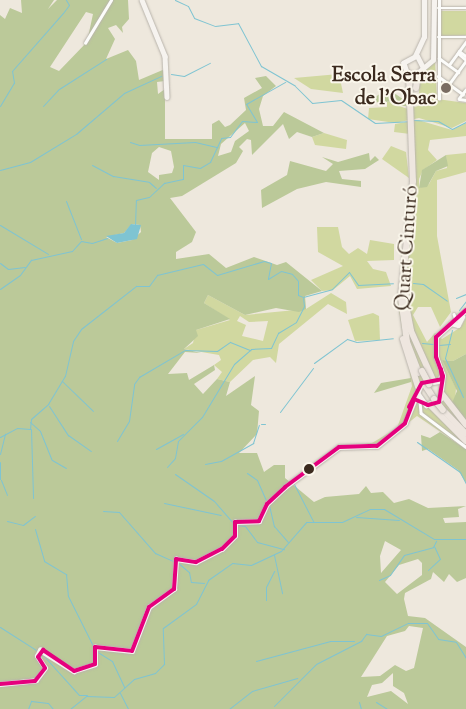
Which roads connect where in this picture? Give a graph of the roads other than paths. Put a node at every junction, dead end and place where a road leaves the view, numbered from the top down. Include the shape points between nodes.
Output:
1 (112, 0) edge
2 (142, 0) edge
3 (424, 0) edge
4 (434, 0) edge
5 (439, 0) edge
6 (438, 8) junction
7 (466, 8) edge
8 (438, 37) junction
9 (466, 37) edge
10 (466, 42) edge
11 (85, 44) dead end
12 (458, 52) junction
13 (415, 56) junction
14 (438, 58) junction
15 (466, 59) edge
16 (449, 66) junction
17 (423, 68) junction
18 (458, 72) junction
19 (409, 74) junction
20 (418, 74) junction
21 (438, 76) junction
22 (449, 84) junction
23 (466, 90) edge
24 (461, 96) junction
25 (167, 97) dead end
26 (438, 98) dead end
27 (466, 100) edge
28 (414, 106) junction
29 (466, 311) edge
30 (457, 317) junction
31 (404, 318) junction
32 (451, 323) junction
33 (442, 374) junction
34 (426, 385) junction
35 (439, 395) junction
36 (423, 403) junction
37 (410, 404) junction
38 (444, 409) junction
39 (466, 427) edge
40 (466, 434) edge
41 (466, 441) edge
42 (466, 447) edge
43 (0, 684) edge

1 - 11 street
2 - 25 street via 165,56
3 - 13 street via 424,37
4 - 17 street via 434,57
5 - 6 street
6 - 7 street
6 - 8 street
8 - 9 street
8 - 14 street
10 - 12 street
12 - 15 street
12 - 16 street
13 - 17 street
13 - 19 street via 405,62
14 - 16 street
14 - 21 street
15 - 18 street
16 - 18 street
17 - 20 street
18 - 22 street
19 - 20 street
19 - 28 highway, Quart Cinturó
20 - 28 highway, Quart Cinturó
21 - 22 street
21 - 26 street
22 - 24 street
23 - 24 street
24 - 27 street
28 - 31 highway, Quart Cinturó
29 - 30 street
30 - 32 street
30 - 32 street via 457,326
31 - 34 highway
31 - 34 highway, Quart Cinturó
31 - 34 highway via 406,357
32 - 33 street via 435,340
33 - 34 street
33 - 35 street
34 - 35 highway, Quart Cinturó
34 - 35 street
34 - 36 street
34 - 37 street
35 - 36 street
35 - 38 highway, Quart Cinturó, bridge
35 - 39 highway
36 - 37 street
36 - 41 highway
36 - 42 street via 423,415
37 - 43 street via 405,423 376,447 339,447 285,487 267,504 259,521 235,522 235,536 224,548 196,562 176,559 174,589 148,607 132,651 95,647 95,664 74,671 40,650 37,656 45,668 36,680
38 - 39 highway, Quart Cinturó
38 - 40 highway, Quart Cinturó

